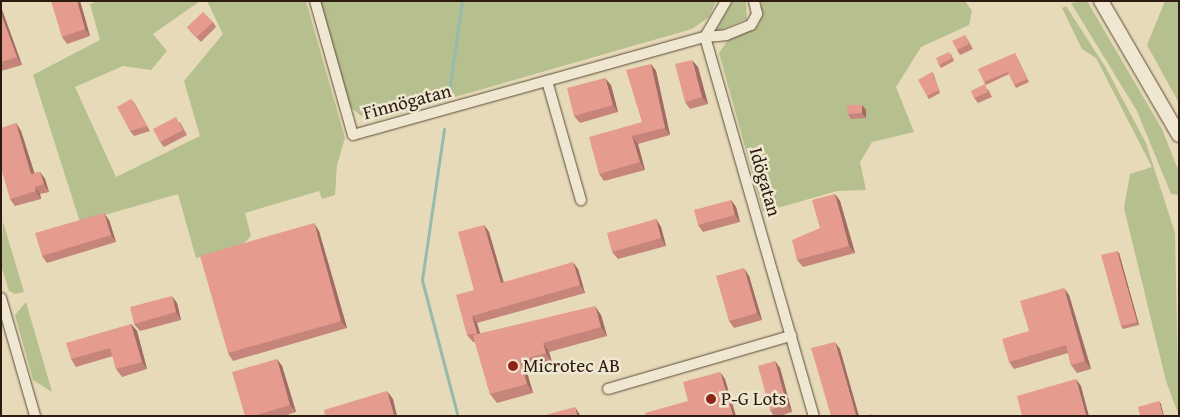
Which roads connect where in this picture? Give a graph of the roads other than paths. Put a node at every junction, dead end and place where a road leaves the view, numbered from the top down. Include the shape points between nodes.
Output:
1 (314, 1) edge
2 (726, 1) edge
3 (754, 1) edge
4 (1101, 1) edge
5 (705, 37) junction
6 (546, 81) junction
7 (1164, 106) junction
8 (1179, 135) edge
9 (1179, 148) edge
10 (581, 200) dead end
11 (1, 298) edge
12 (791, 336) junction
13 (608, 389) dead end
14 (35, 416) edge
15 (814, 416) edge

1 - 6 street, Finnögatan via 352,135
2 - 5 street
3 - 5 street, Finnögatan via 757,14 751,26 716,38
4 - 7 main road
5 - 6 street, Finnögatan
5 - 12 street, Idögatan
6 - 10 street
7 - 8 main road
7 - 9 main road
11 - 14 street
12 - 13 street
12 - 15 street, Idögatan

